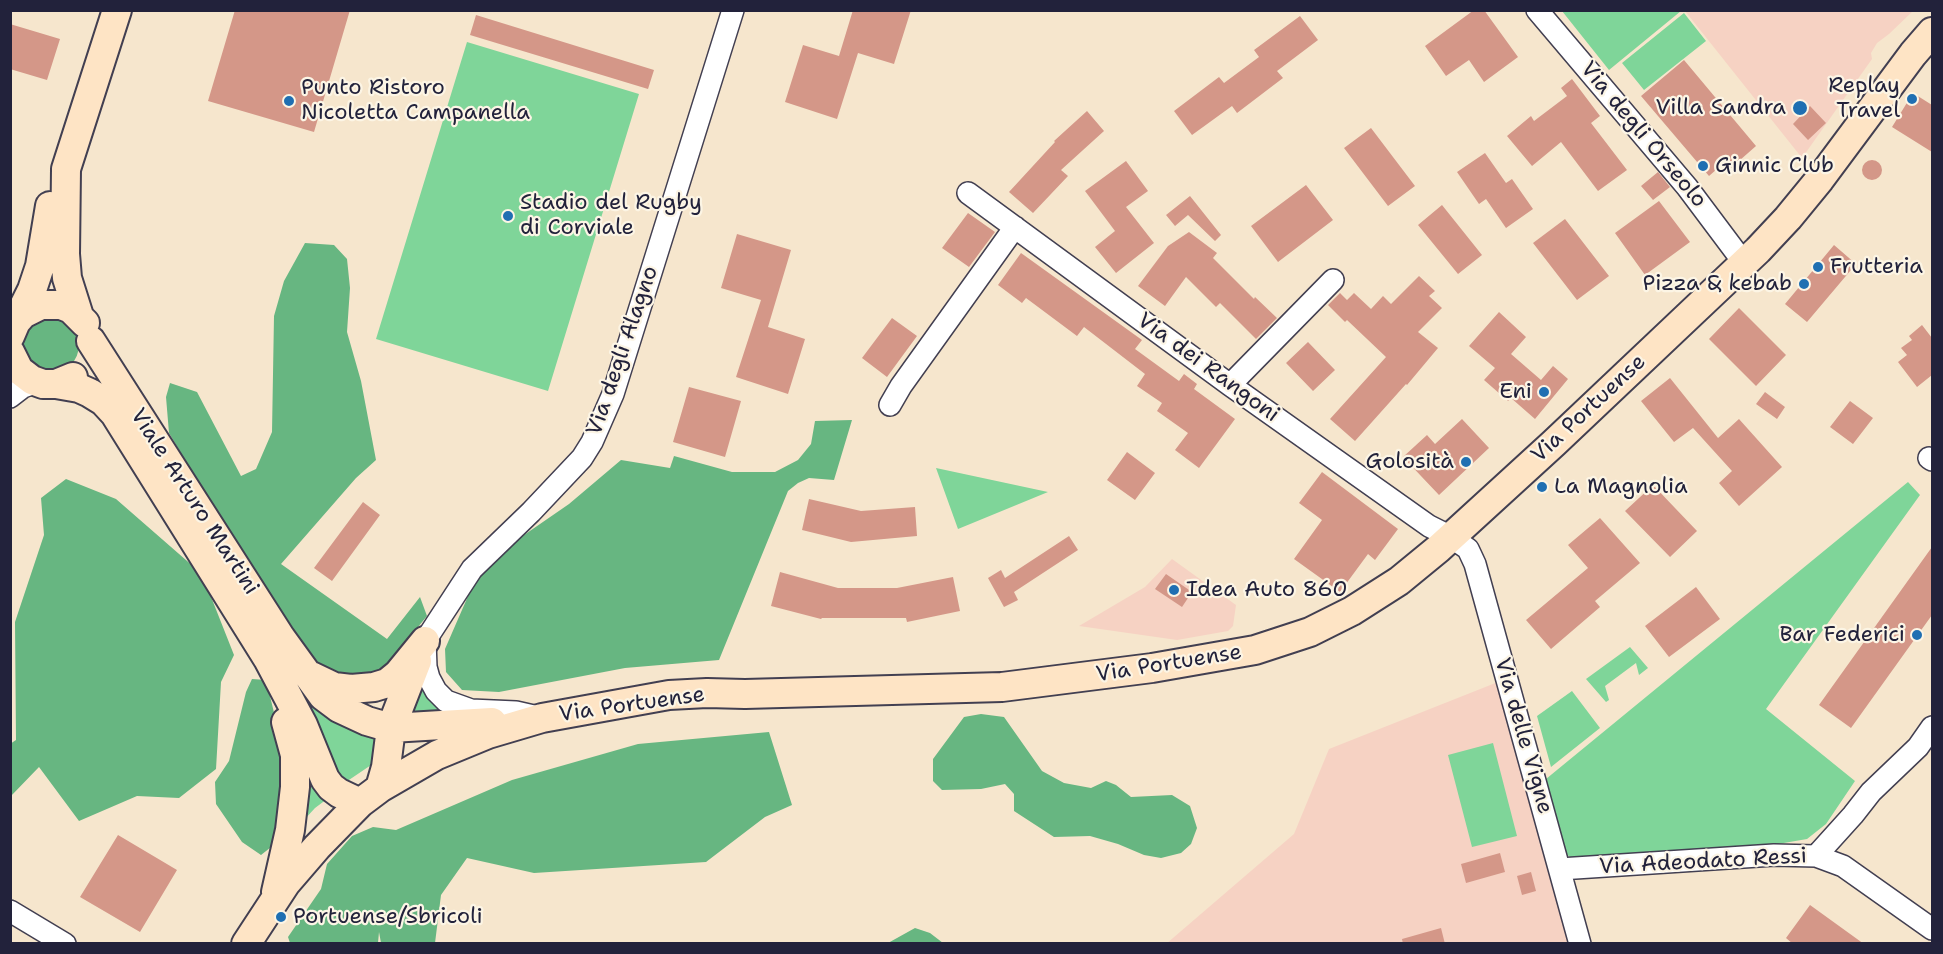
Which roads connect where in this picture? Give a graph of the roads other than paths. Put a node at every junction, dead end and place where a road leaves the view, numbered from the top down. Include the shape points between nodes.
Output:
1 (117, 10) edge
2 (733, 10) edge
3 (1537, 10) edge
4 (1932, 32) edge
5 (66, 169) junction
6 (968, 193) dead end
7 (1015, 227) junction
8 (1744, 262) junction
9 (1333, 280) dead end
10 (79, 316) junction
11 (13, 329) edge
12 (91, 341) junction
13 (10, 352) edge
14 (47, 383) junction
15 (1230, 385) junction
16 (10, 397) edge
17 (890, 405) dead end
18 (1451, 537) junction
19 (425, 641) junction
20 (268, 659) junction
21 (298, 663) junction
22 (542, 718) junction
23 (1932, 727) edge
24 (391, 728) junction
25 (370, 796) junction
26 (1816, 856) junction
27 (1560, 869) junction
28 (274, 900) junction
29 (10, 911) edge
30 (1932, 929) edge
31 (64, 944) edge
32 (246, 944) edge
33 (1580, 944) edge

1 - 5 street
2 - 19 street, Via degli Alagno via 613,394 592,442 531,512 472,569
3 - 8 street, Via degli Orseolo via 1687,187
4 - 8 street, Via Portuense via 1788,218
5 - 10 street, Viale Arturo Martini via 64,254
5 - 11 street via 55,188 36,280
6 - 7 street, Via dei Rangoni
7 - 15 street, Via dei Rangoni
7 - 17 street
8 - 18 street, Via Portuense
9 - 15 street
10 - 11 street via 61,305 41,305 23,314
10 - 12 street, Viale Arturo Martini
12 - 14 street via 78,374 68,381
12 - 21 street, Viale Arturo Martini
13 - 14 street via 25,376
14 - 16 street via 23,387
14 - 20 street, Viale Arturo Martini via 90,393 115,414
15 - 18 street, Via dei Rangoni via 1429,526
18 - 22 street, Via Portuense via 1399,581 1352,611 1310,632 1244,652 1015,686 707,693 659,697
18 - 27 street, Via delle Vigne via 1468,549 1475,564
19 - 21 street, Viale Arturo Martini via 393,679 367,689 326,684
19 - 22 street via 429,678 446,701 466,709
19 - 24 street, Via degli Alagno
20 - 25 street, Viale Arturo Martini via 328,783 344,796
20 - 28 street, Viale Arturo Martini via 291,734 295,766 290,830
21 - 24 street, Viale Arturo Martini via 332,704 367,722
22 - 24 street, Viale Arturo Martini
22 - 25 street, Via Portuense via 458,745
23 - 26 street
24 - 25 street, Via degli Alagno via 387,759
25 - 28 street, Via Portuense via 317,846
26 - 27 street, Via Adeodato Ressi via 1774,855
26 - 30 street, Via Adeodato Ressi via 1843,866
27 - 33 street, Via delle Vigne
28 - 32 street, Via Portuense
29 - 31 street

